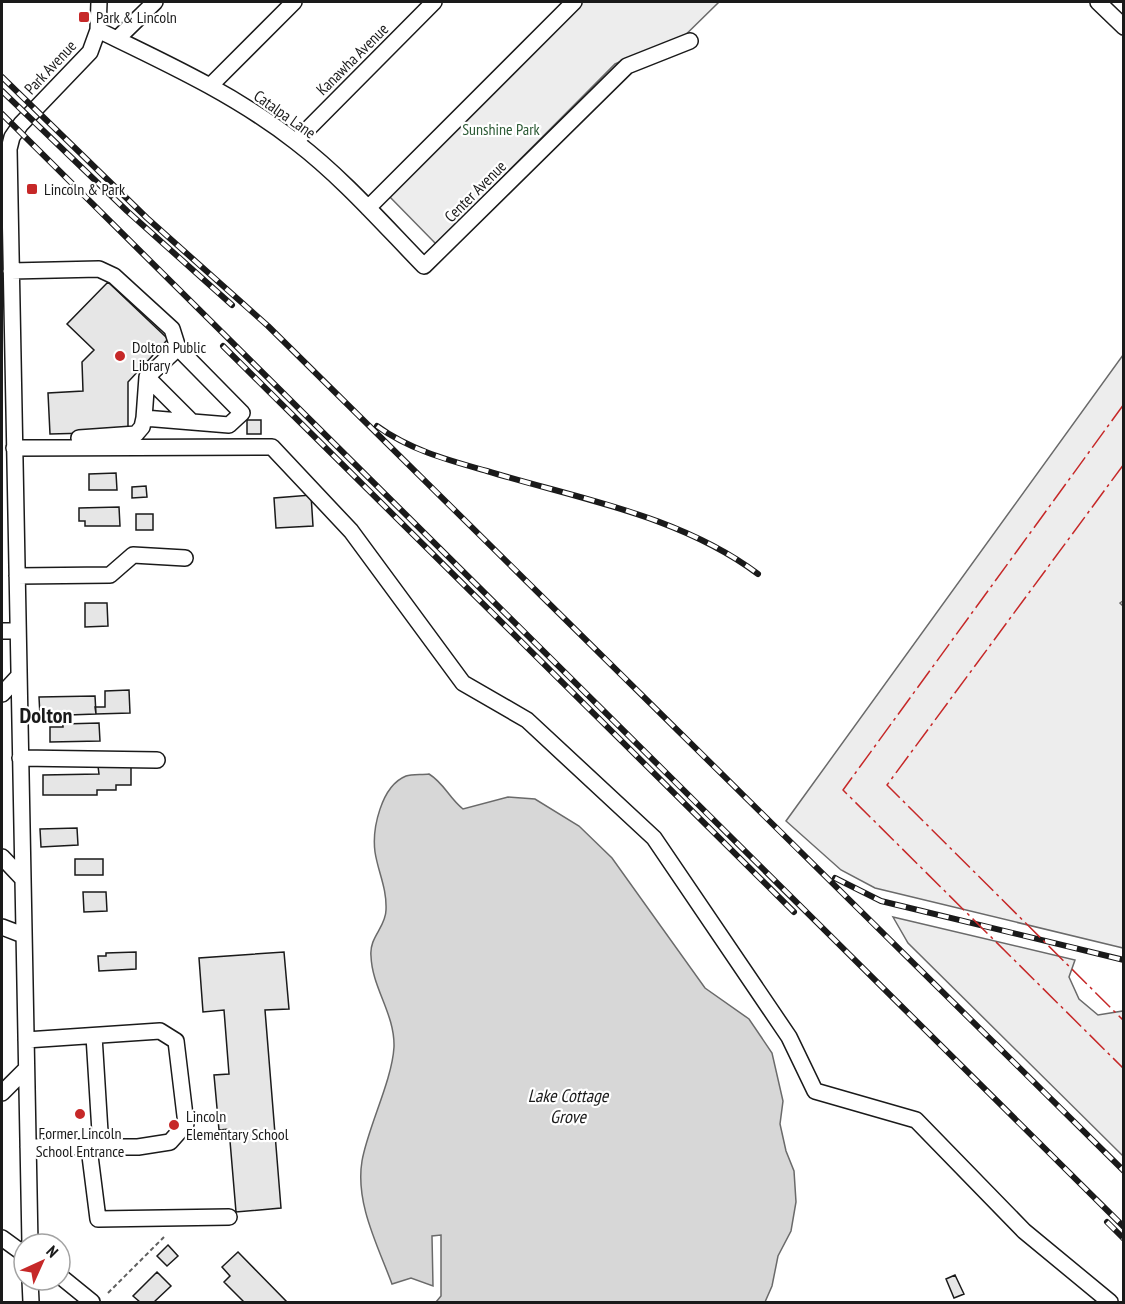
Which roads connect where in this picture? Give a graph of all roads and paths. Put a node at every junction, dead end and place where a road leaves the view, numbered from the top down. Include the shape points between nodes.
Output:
1 (99, 2) edge
2 (155, 2) edge
3 (294, 2) edge
4 (434, 2) edge
5 (574, 2) edge
6 (1098, 2) edge
7 (1124, 27) edge
8 (98, 30) junction
9 (117, 39) junction
10 (690, 41) dead end
11 (210, 86) junction
12 (296, 141) junction
13 (5, 150) edge
14 (368, 208) junction
15 (424, 266) joint
16 (11, 271) junction
17 (178, 348) junction
18 (147, 377) junction
19 (144, 418) junction
20 (192, 422) junction
21 (14, 443) junction
22 (185, 558) dead end
23 (17, 576) junction
24 (2, 631) edge
25 (18, 631) junction
26 (17, 678) junction
27 (2, 694) edge
28 (20, 758) junction
29 (157, 760) dead end
30 (2, 857) edge
31 (21, 877) junction
32 (2, 927) edge
33 (23, 935) junction
34 (94, 1036) junction
35 (26, 1040) junction
36 (26, 1068) junction
37 (2, 1093) edge
38 (28, 1147) junction
39 (95, 1148) junction
40 (229, 1217) dead end
41 (30, 1232) edge
42 (164, 1237) dead end
43 (72, 1286) edge
44 (108, 1293) dead end
45 (92, 1302) edge
46 (1110, 1302) edge

1 - 8 street
2 - 9 street
3 - 11 street
4 - 12 street, Kanawha Avenue
5 - 14 street
6 - 7 street
8 - 9 street, Catalpa Lane
8 - 13 street, Park Avenue via 90,52 21,124
9 - 11 street, Catalpa Lane
10 - 15 street, Center Avenue via 627,66
11 - 12 street, Catalpa Lane
12 - 14 street, Catalpa Lane
13 - 16 street
14 - 15 street, Catalpa Lane
16 - 17 street via 99,269 114,276 172,329
16 - 21 street
17 - 18 street
17 - 20 street via 242,413 229,425
18 - 19 street
18 - 20 street
19 - 20 street
19 - 21 street via 136,434
21 - 23 street
21 - 46 street via 272,447 351,531 463,683 526,720 654,838 789,1036 814,1091 916,1120 1024,1231
22 - 23 street via 133,555 110,574
23 - 25 street
24 - 25 street
25 - 26 street
26 - 27 street
26 - 28 street
28 - 29 street
28 - 31 street
30 - 31 street
31 - 33 street
32 - 33 street
33 - 35 street
34 - 35 street
34 - 39 street
34 - 39 street via 160,1031 176,1041 186,1124 170,1142
35 - 36 street
36 - 37 street
36 - 38 street
38 - 39 street
38 - 41 street
39 - 40 street via 98,1220
42 - 44 path
43 - 45 street

